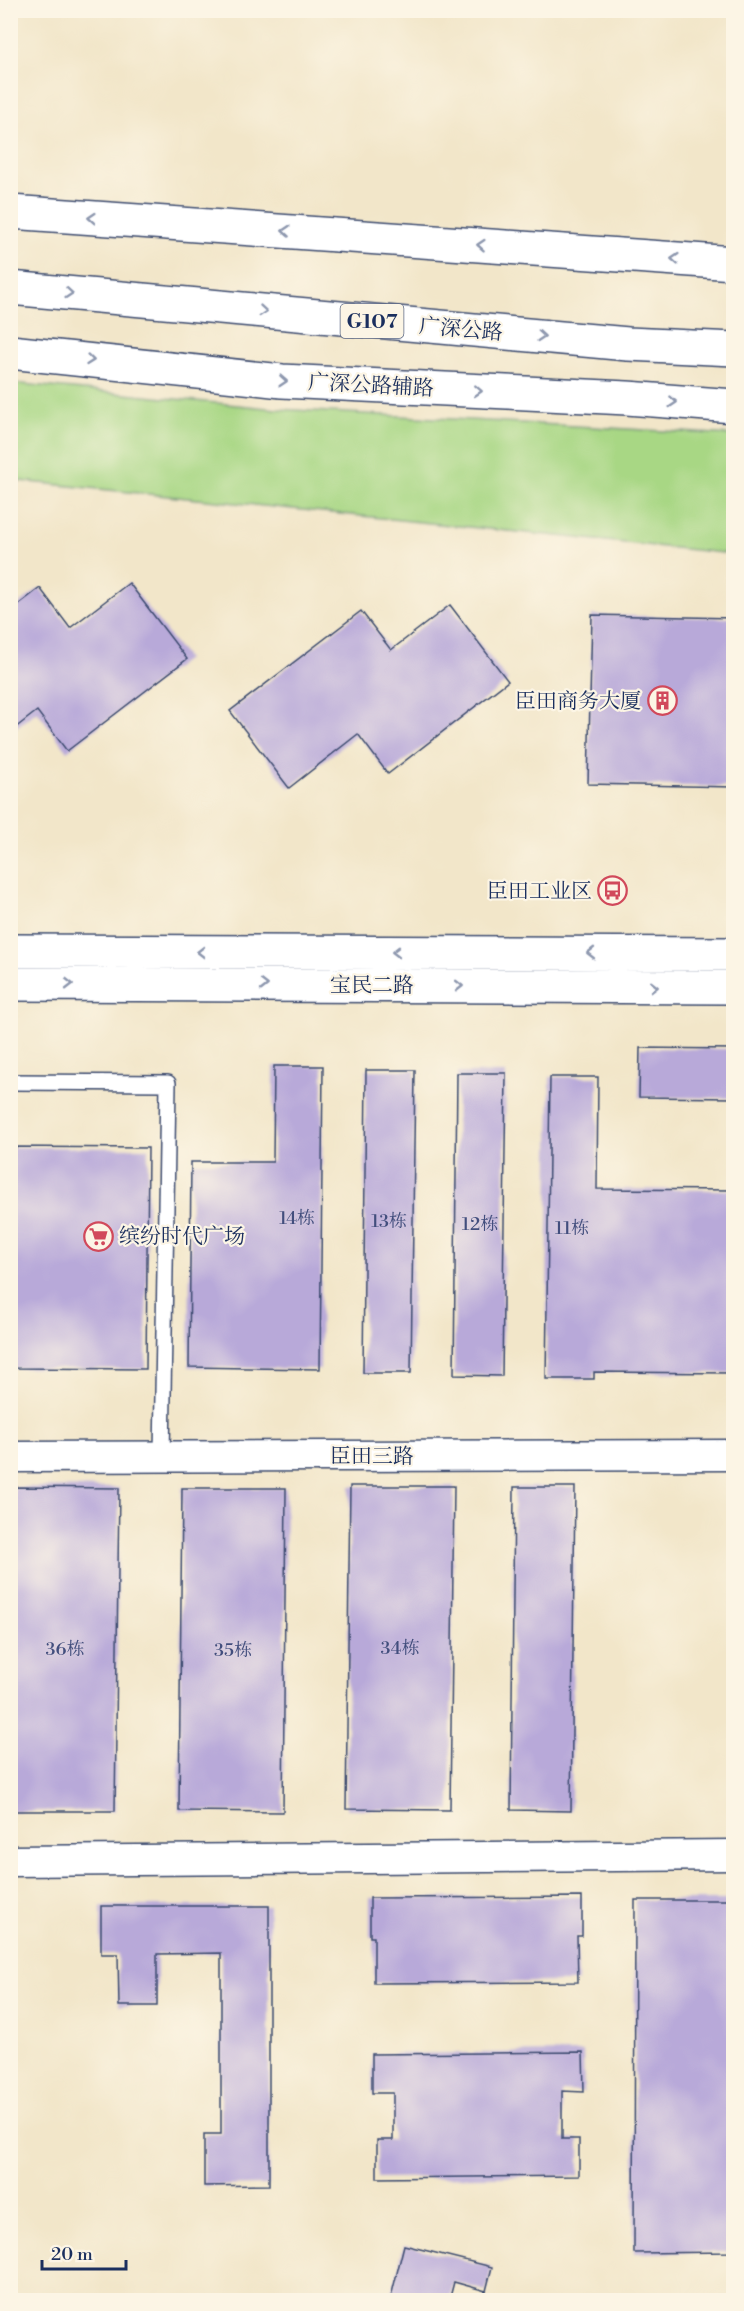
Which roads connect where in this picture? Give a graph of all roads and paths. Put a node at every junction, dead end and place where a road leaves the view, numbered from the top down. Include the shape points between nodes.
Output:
1 (10, 212) edge
2 (734, 263) edge
3 (10, 288) edge
4 (734, 349) edge
5 (10, 352) edge
6 (734, 406) edge
7 (10, 951) edge
8 (734, 954) edge
9 (10, 984) edge
10 (734, 987) edge
11 (10, 1082) edge
12 (734, 1455) edge
13 (162, 1456) junction
14 (10, 1457) edge
15 (734, 1855) edge
16 (10, 1861) edge

2 -> 1 main road
3 -> 4 main road, 广深公路 / G107 via 628,344
5 -> 6 main road, 广深公路辅路 via 282,381
8 -> 7 main road, 宝民二路
9 -> 10 main road, 宝民二路
11 - 13 lane via 168,1083
12 - 13 street, 臣田三路
13 - 14 street, 臣田三路
15 - 16 street

